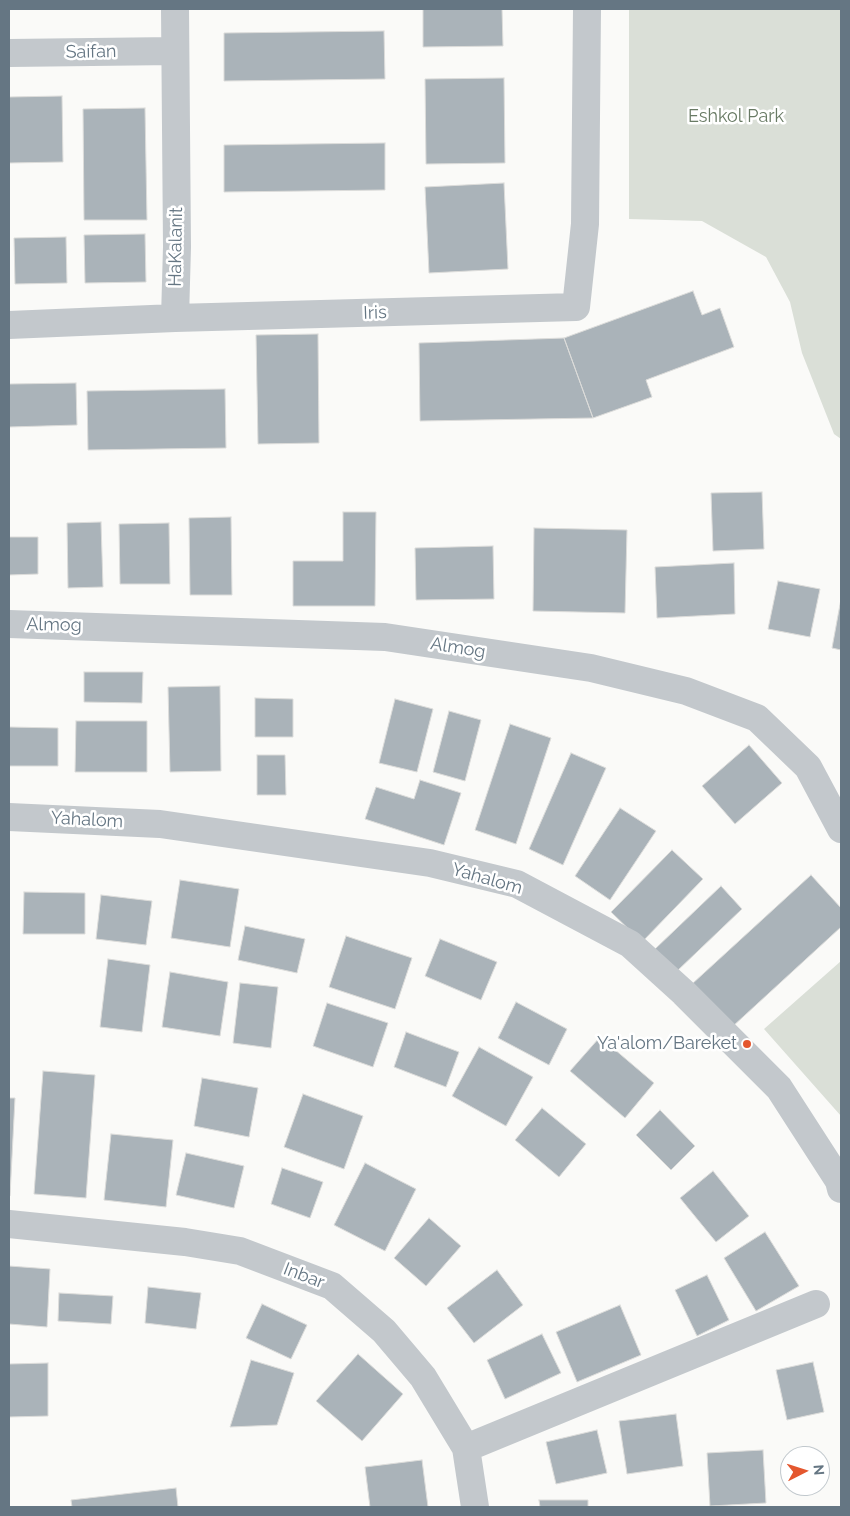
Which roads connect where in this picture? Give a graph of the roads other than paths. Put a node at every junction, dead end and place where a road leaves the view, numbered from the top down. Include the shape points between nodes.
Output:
1 (175, 9) edge
2 (587, 9) edge
3 (174, 51) junction
4 (9, 53) edge
5 (175, 318) junction
6 (9, 325) edge
7 (9, 624) edge
8 (9, 817) edge
9 (841, 829) edge
10 (841, 1189) edge
11 (9, 1224) edge
12 (816, 1304) dead end
13 (466, 1448) junction
14 (475, 1507) edge

1 - 3 street, HaKalanit
2 - 5 street, Iris via 585,224 576,307
3 - 4 street, Saifan
3 - 5 street, HaKalanit
5 - 6 street
7 - 9 street, Almog via 385,637 591,668 686,690 757,718 808,767
8 - 10 street, Yahalom via 160,824 430,863 516,884 630,944 684,993 779,1088
11 - 13 street, Inbar via 240,1250 332,1286 384,1331 423,1377
12 - 13 street
13 - 14 street, Inbar

